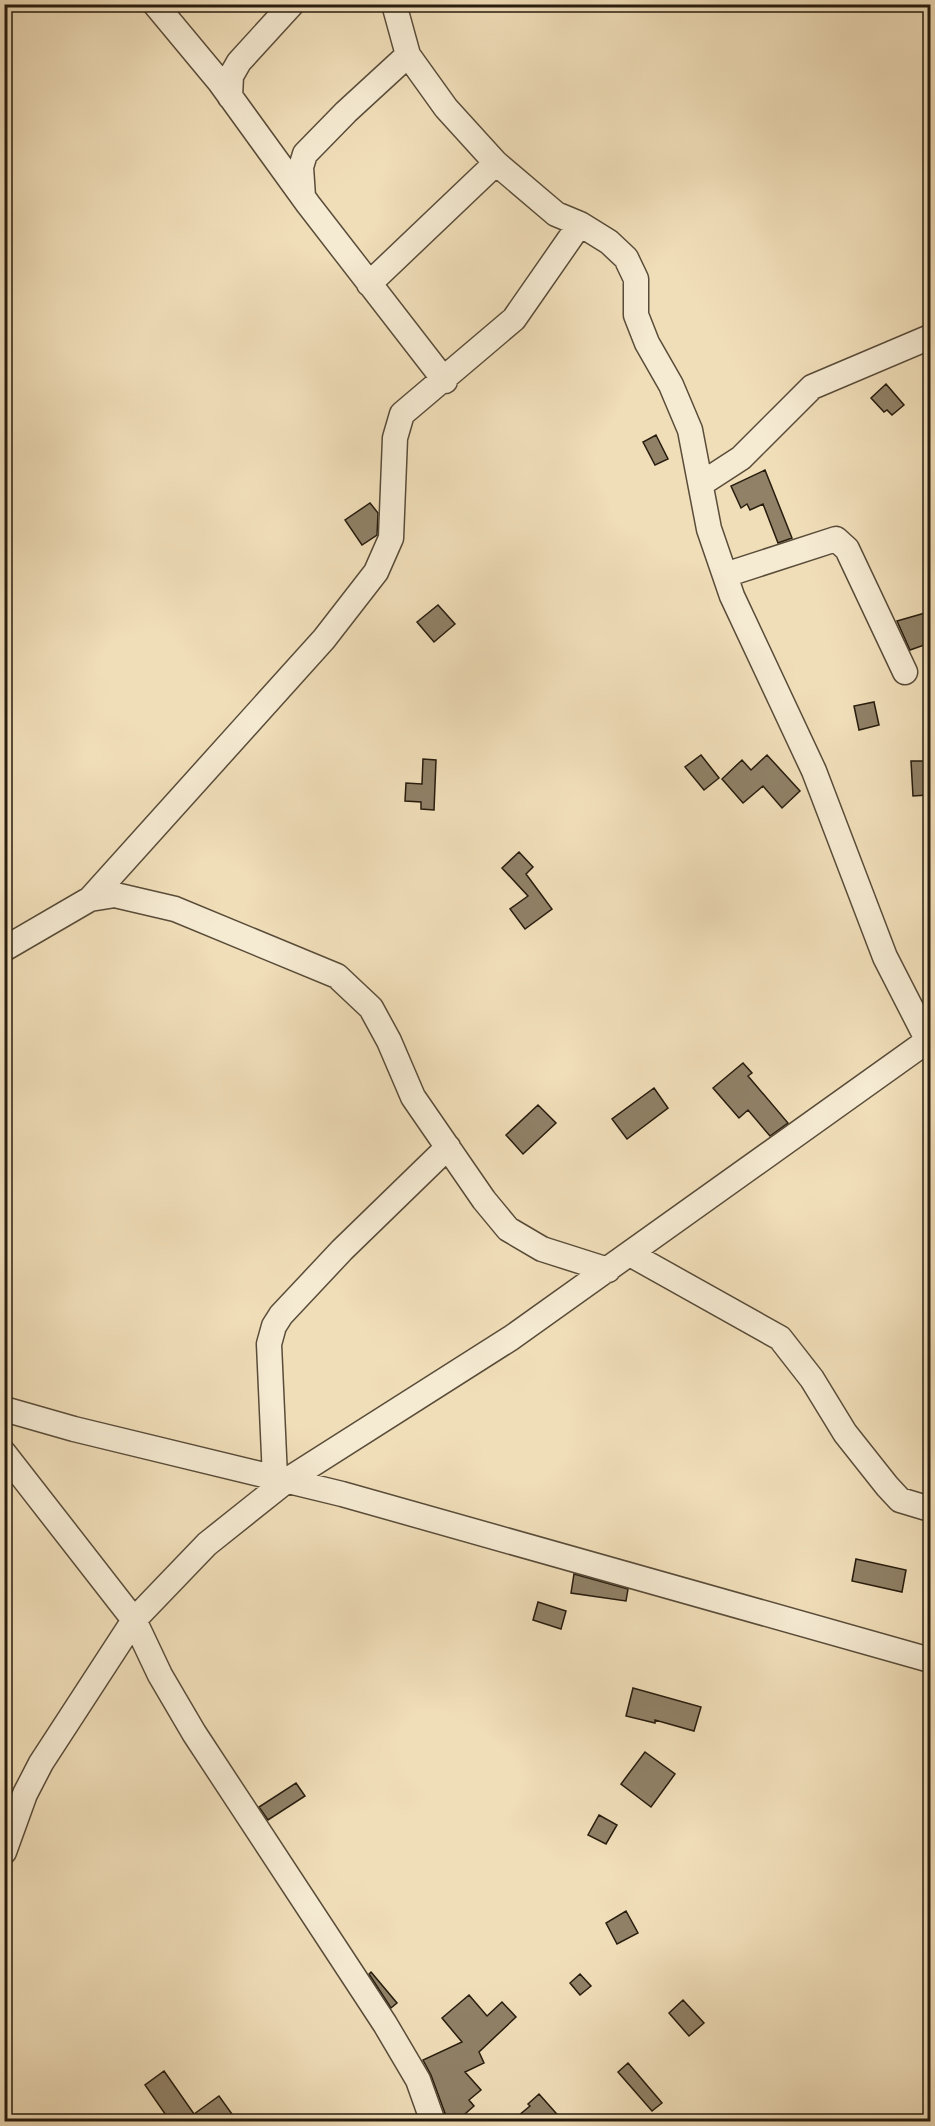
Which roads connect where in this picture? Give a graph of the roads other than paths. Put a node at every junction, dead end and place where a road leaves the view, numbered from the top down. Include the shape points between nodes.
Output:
1 (155, 4) edge
2 (292, 4) edge
3 (393, 4) edge
4 (408, 55) junction
5 (230, 97) junction
6 (496, 163) junction
7 (303, 197) junction
8 (580, 224) junction
9 (369, 284) junction
10 (930, 337) edge
11 (445, 381) junction
12 (701, 484) junction
13 (725, 574) junction
14 (905, 672) dead end
15 (90, 899) junction
16 (4, 949) edge
17 (929, 1040) edge
18 (448, 1147) junction
19 (630, 1254) junction
20 (608, 1270) junction
21 (4, 1409) edge
22 (4, 1453) edge
23 (281, 1479) junction
24 (930, 1509) edge
25 (134, 1620) junction
26 (930, 1660) edge
27 (15, 1796) edge
28 (4, 1852) edge
29 (433, 2121) edge

1 - 5 street
2 - 5 street via 239,62 231,76
3 - 4 street
4 - 6 street via 446,108
4 - 7 street via 305,154 301,167
5 - 7 street
6 - 8 street via 556,214
6 - 9 street
7 - 9 street
8 - 11 street via 514,319
8 - 12 street via 626,258 636,279 636,315 690,430
9 - 11 street
10 - 12 street via 812,387 741,458
11 - 15 street via 402,414 395,438 392,538 376,572 324,639
12 - 13 street via 709,529
13 - 14 street via 836,539 847,549
13 - 17 street via 814,771 885,957
15 - 16 street
15 - 18 street via 115,895 175,909 337,976 371,1008 413,1097
17 - 19 street
18 - 20 street via 508,1229 542,1249
18 - 23 street via 342,1250 274,1326 269,1344
19 - 20 street
19 - 24 street via 780,1338 887,1486 900,1500
20 - 23 street via 512,1338
21 - 23 street
22 - 25 street
23 - 25 street via 207,1544
23 - 26 street
25 - 27 street via 41,1763
25 - 29 street via 194,1733 385,2024 417,2080
27 - 28 street

